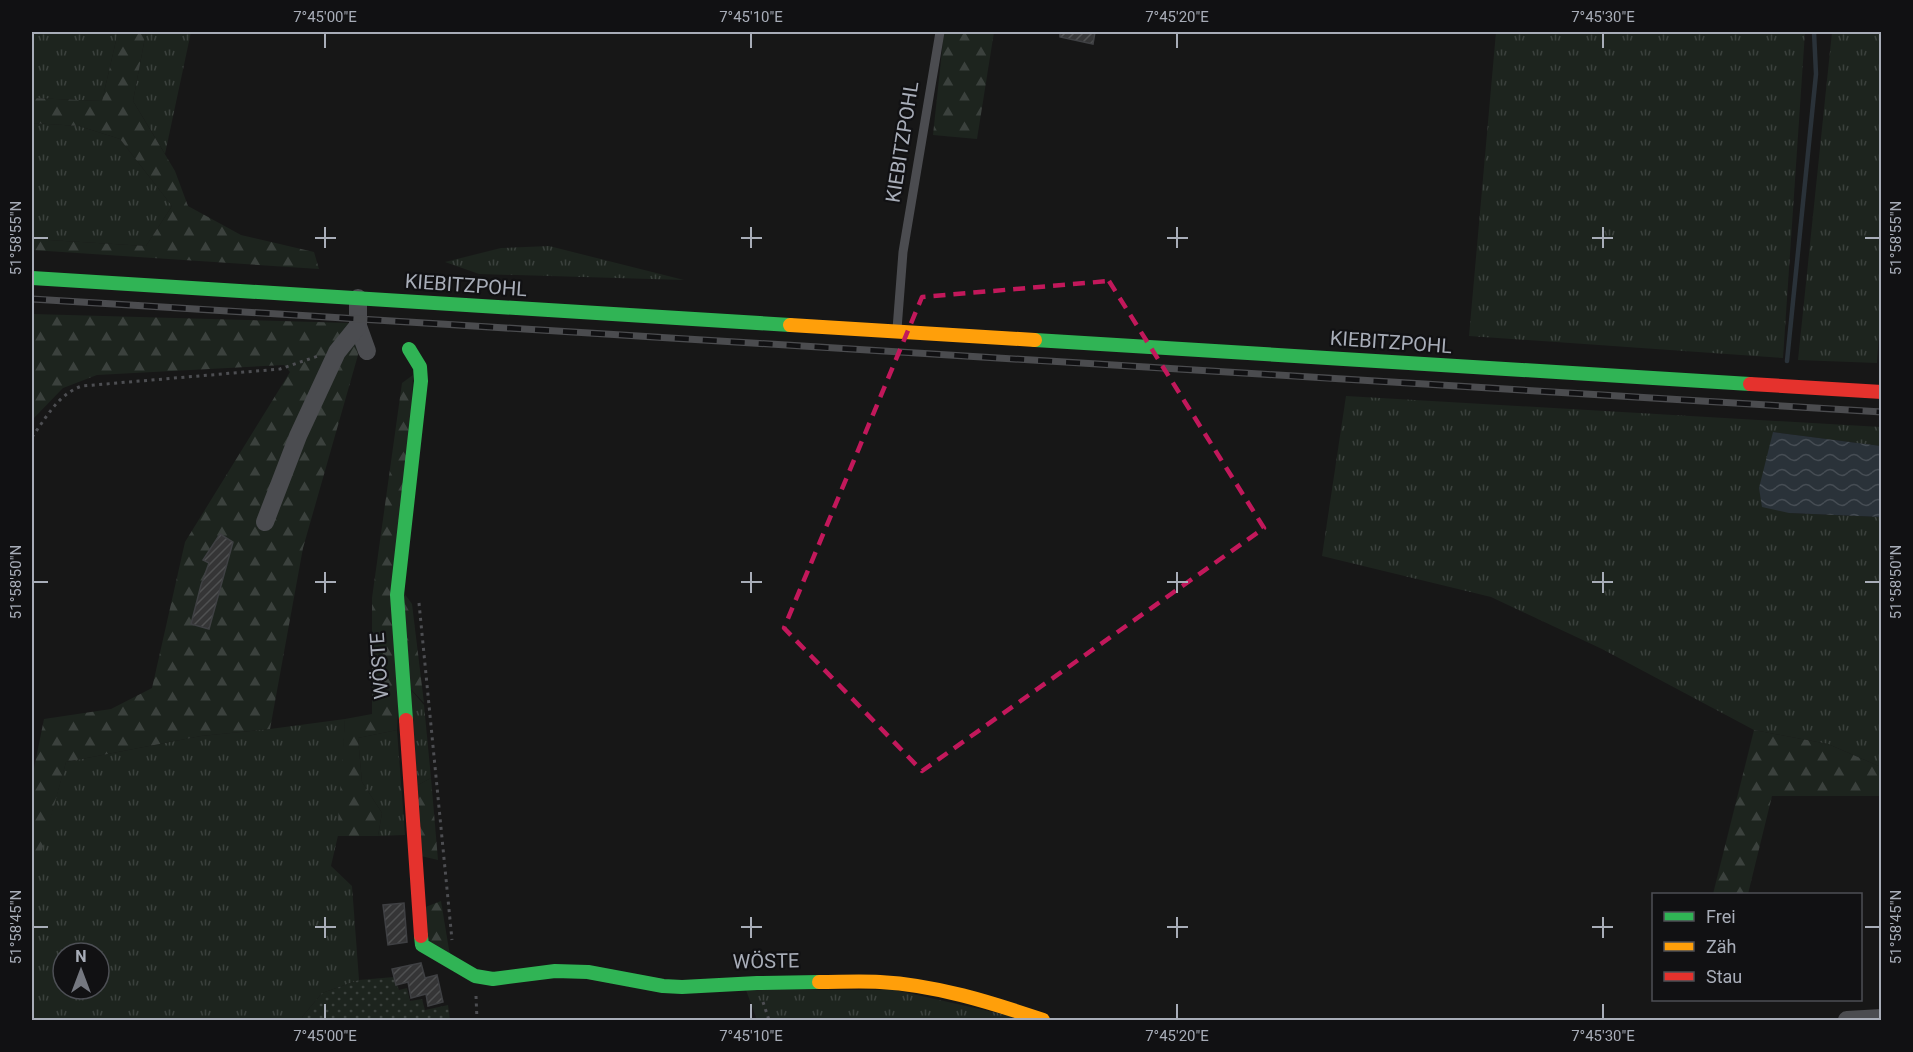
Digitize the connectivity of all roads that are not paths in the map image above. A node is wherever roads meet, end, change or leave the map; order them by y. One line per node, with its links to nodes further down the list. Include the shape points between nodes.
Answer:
1 (940, 32): 5 (lane, KIEBITZPOHL, via 903,252)
2 (32, 278): 3 (main road, KIEBITZPOHL)
3 (358, 295): 4 (street); 5 (main road, KIEBITZPOHL)
4 (358, 326): 7 (street); 9 (street, via 337,352 298,436)
5 (897, 331): 8 (main road, KIEBITZPOHL)
6 (409, 349): 11 (main road, WÖSTE, via 420,367 421,381 397,595 422,945 475,976 494,979 555,971 588,972 682,987 880,982 979,999)
7 (367, 351)
8 (1881, 392)
9 (265, 522)
10 (1881, 1018): 12 (street)
11 (1043, 1020)
12 (1847, 1020)

